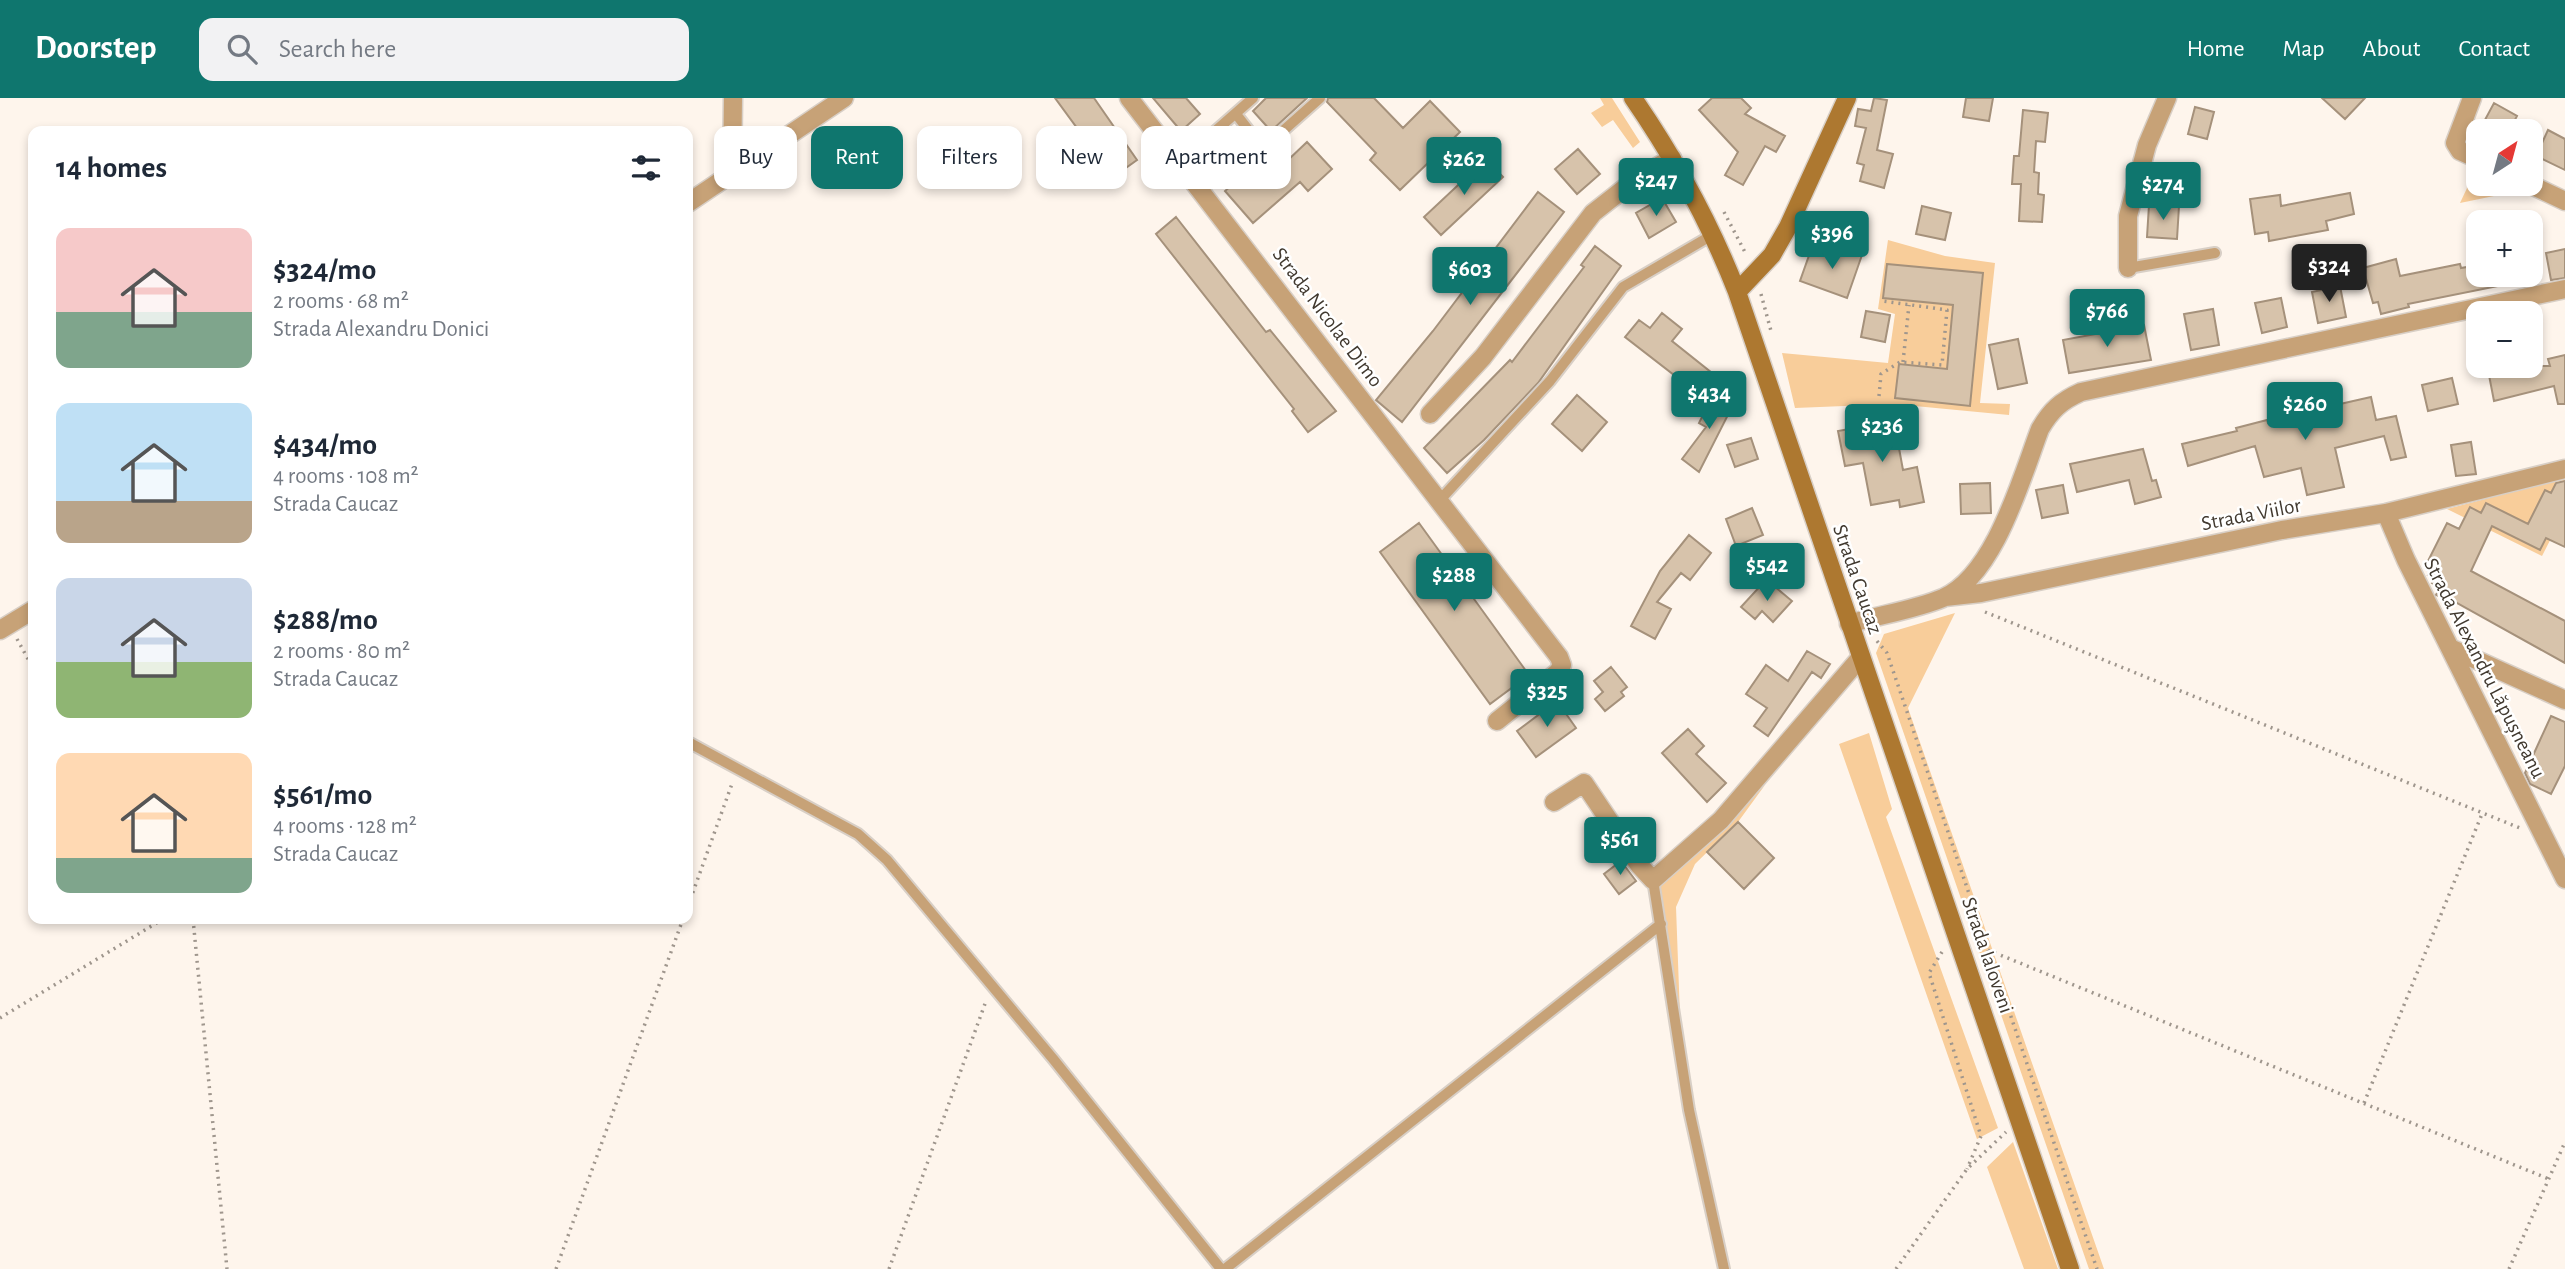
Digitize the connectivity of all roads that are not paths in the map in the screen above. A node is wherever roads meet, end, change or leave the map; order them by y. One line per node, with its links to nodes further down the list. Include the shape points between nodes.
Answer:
1 (733, 98): 11 (street)
2 (844, 98): 14 (street)
3 (1129, 98): 12 (street, Strada Nicolae Dimo)
4 (1253, 98): 10 (lane)
5 (1320, 98): 10 (lane, via 1267,145 1260,145)
6 (1633, 98): 16 (street)
7 (1847, 98): 26 (street, via 1788,227 1772,255)
8 (2167, 98): 24 (street, via 2147,145 2128,216)
9 (2472, 98): 15 (street, via 2455,143)
10 (1236, 114): 13 (lane)
11 (733, 126)
12 (1151, 126)
13 (1222, 126)
14 (797, 130)
15 (2466, 154)
16 (1672, 158): 22 (street); 27 (street, via 1593,213 1483,357)
17 (714, 186): 20 (street)
18 (1201, 189): 29 (street, Strada Nicolae Dimo)
19 (2543, 191): 21 (street)
20 (693, 200)
21 (2565, 201)
22 (1714, 234): 26 (street); 29 (lane, via 1623,287 1550,381)
23 (2215, 253): 24 (lane)
24 (2128, 268)
25 (2565, 289): 31 (street, via 2081,392 2062,401 2040,429 1996,541 1980,566)
26 (1737, 292): 33 (street, Strada Caucaz)
27 (1430, 414)
28 (2565, 469): 30 (street, Strada Viilor)
29 (1439, 500): 38 (street, via 1562,665)
30 (2386, 513): 31 (street, Strada Viilor); 35 (street, Strada Alexandru Lăpușneanu)
31 (1945, 597): 33 (street, Strada Viilor)
32 (28, 613): 34 (street)
33 (1855, 622): 36 (street, Strada Caucaz)
34 (4, 628)
35 (2449, 648): 37 (street); 41 (street, Strada Alexandru Lăpușneanu)
36 (1861, 657): 42 (street, Strada Caucaz, via 1721,820); 46 (street, Strada Ialoveni)
37 (2565, 701)
38 (1497, 721)
39 (693, 745): 44 (lane, via 858,834 887,860)
40 (1554, 802): 42 (street, via 1584,783)
41 (2565, 879)
42 (1653, 880): 43 (lane)
43 (1661, 925): 44 (lane); 45 (lane, via 1689,1110)
44 (1223, 1269)
45 (1724, 1269)
46 (2070, 1269)

